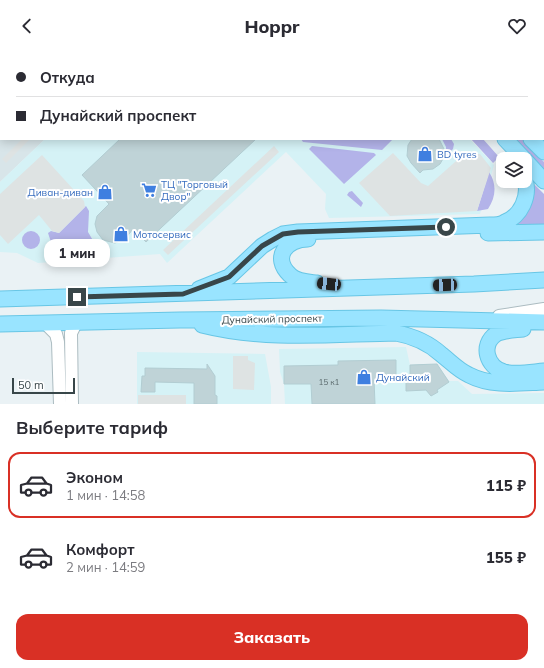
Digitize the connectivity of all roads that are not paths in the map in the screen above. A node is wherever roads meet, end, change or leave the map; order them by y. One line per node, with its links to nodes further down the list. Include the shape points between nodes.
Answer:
1 (506, 140): 3 (main road)
2 (533, 140): 4 (main road)
3 (517, 152)
4 (544, 152)
5 (532, 168): 6 (main road)
6 (544, 181)
7 (526, 188): 11 (main road, via 523,205 514,216 504,223 490,226 283,234 262,246 229,277)
8 (544, 232): 10 (main road, via 301,239 294,240 282,255 283,263 290,275 301,281)
9 (544, 280): 10 (main road)
10 (358, 288): 11 (main road)
11 (183, 294): 12 (main road)
12 (0, 299)
13 (544, 309): 15 (street)
14 (180, 320): 15 (main road, Дунайский проспект); 16 (main road, Дунайский проспект); 22 (main road, via 250,333 409,335 431,346 456,368 478,380 491,383)
15 (472, 320): 17 (main road, Дунайский проспект)
16 (81, 322): 18 (main road, Дунайский проспект); 24 (street, via 75,325 71,333)
17 (544, 322)
18 (45, 323): 19 (main road, Дунайский проспект); 23 (street, via 56,334 58,342)
19 (0, 324)
20 (544, 326): 21 (main road, via 500,332 490,340 487,351 492,365 506,372)
21 (544, 371)
22 (544, 382)
23 (60, 404)
24 (72, 404)

